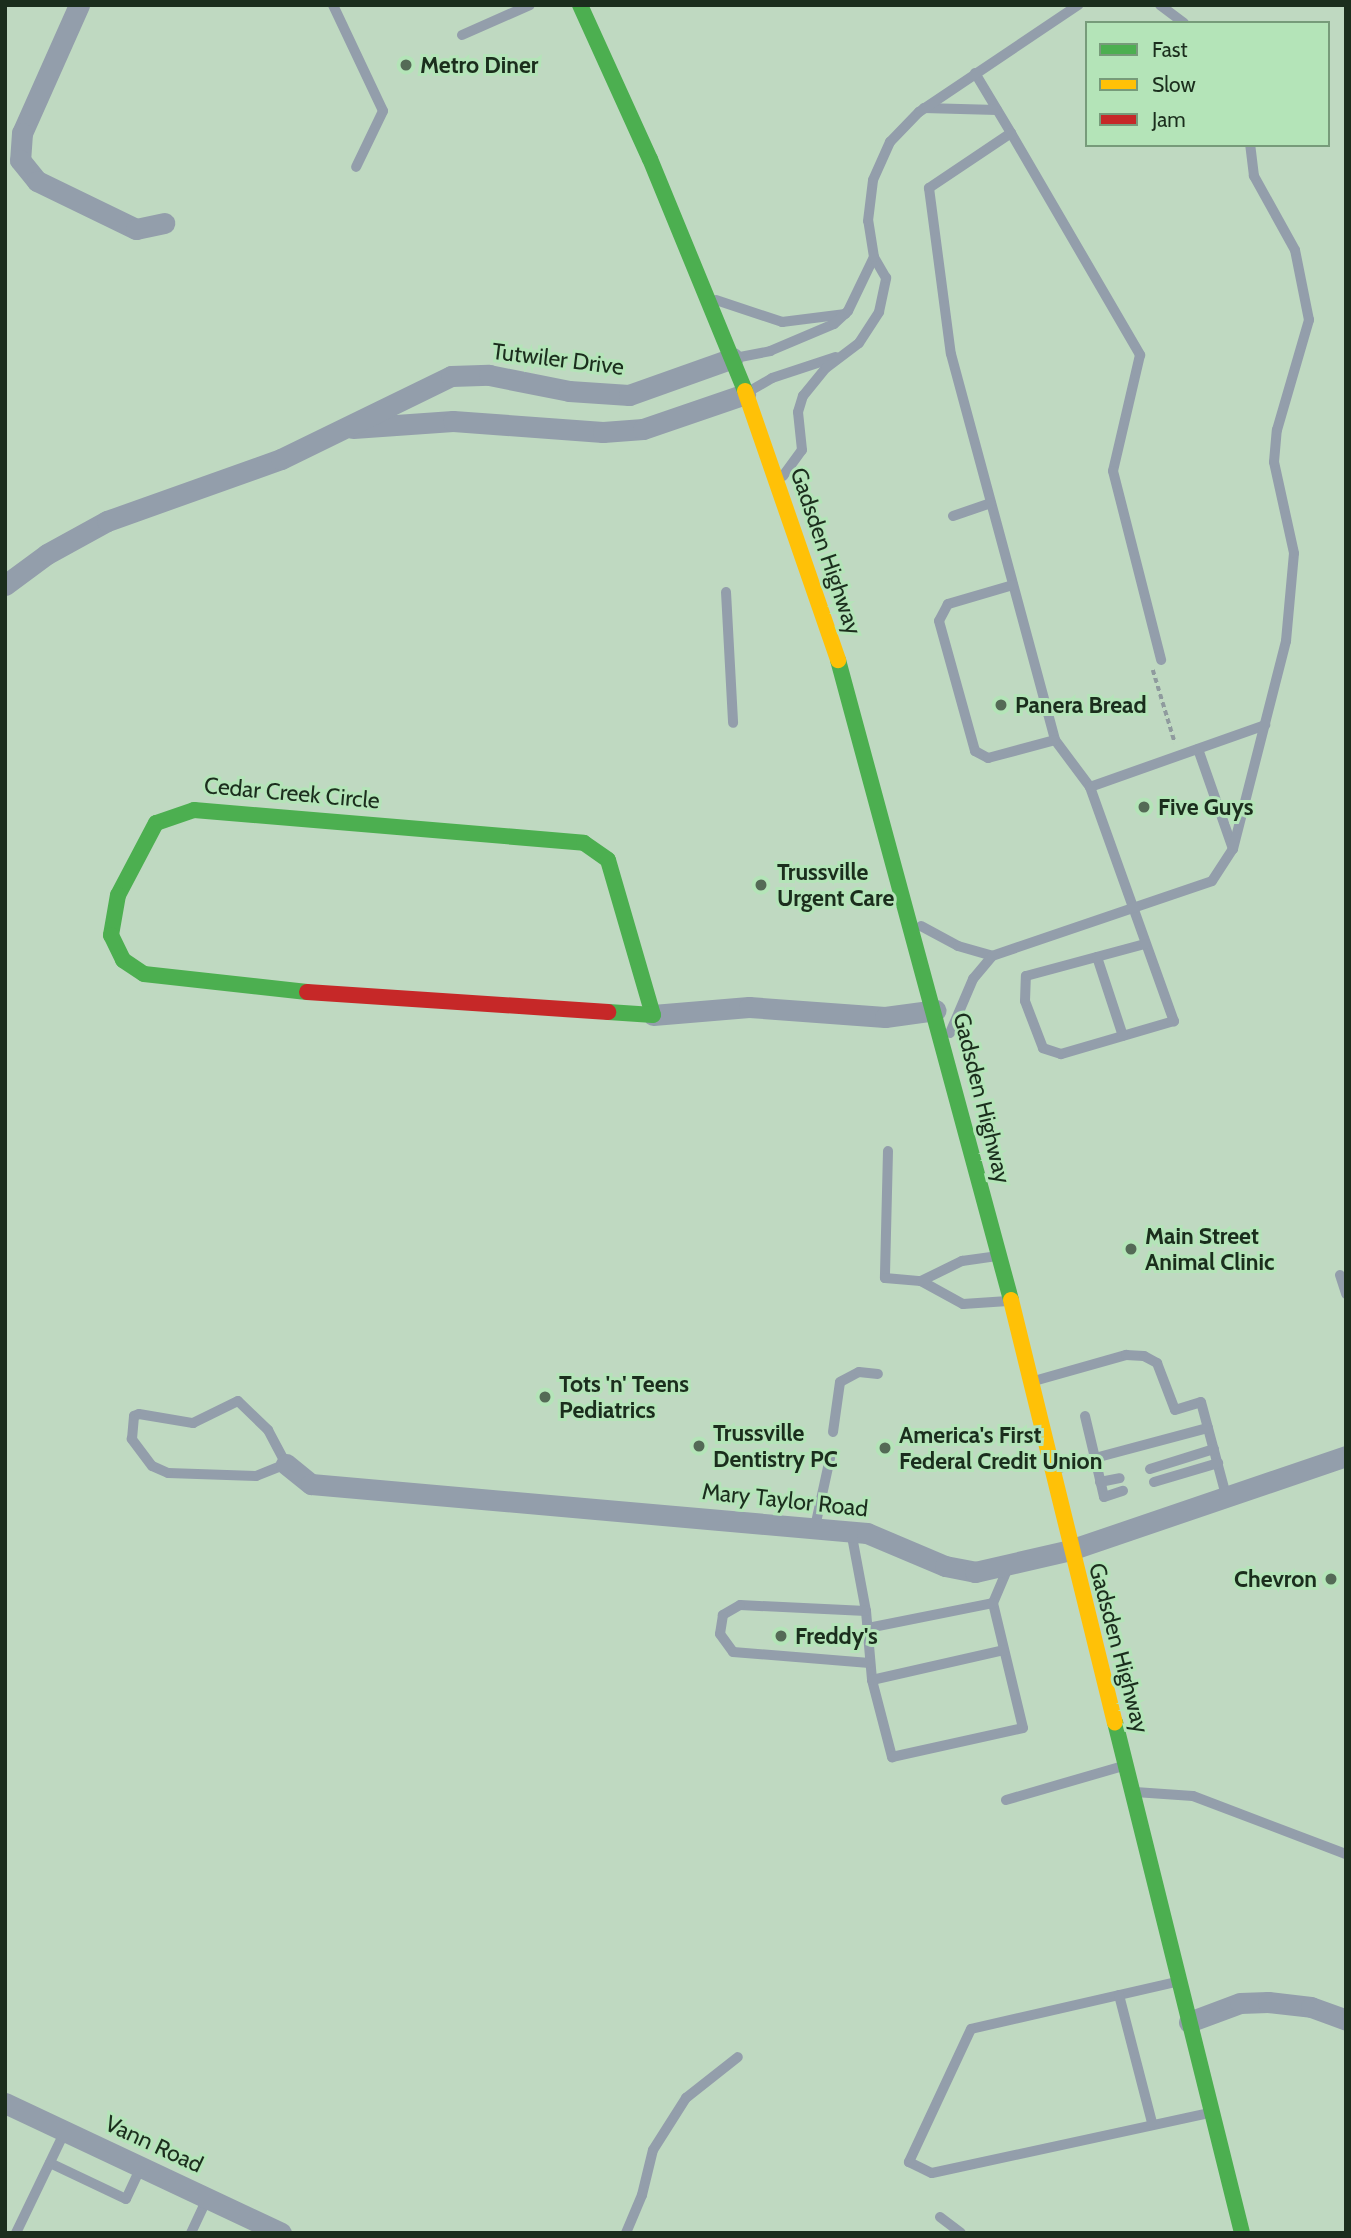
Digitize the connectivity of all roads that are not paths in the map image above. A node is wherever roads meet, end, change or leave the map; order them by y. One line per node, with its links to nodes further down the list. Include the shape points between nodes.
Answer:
1 (79, 5): 15 (street, via 22,133 20,160 37,181 135,229)
2 (333, 5): 14 (lane, via 383,111)
3 (530, 5): 8 (lane)
4 (580, 5): 17 (main road, Gadsden Highway)
5 (1078, 5): 9 (lane)
6 (1160, 5): 7 (lane)
7 (1181, 21)
8 (462, 35)
9 (975, 73): 10 (lane); 11 (lane)
10 (925, 108): 11 (lane); 16 (lane, via 890,142 873,180 868,221)
11 (997, 110): 12 (lane)
12 (1011, 133): 24 (lane, via 929,188 951,354); 29 (lane, via 1140,355 1113,471)
13 (1250, 147): 31 (lane, via 1254,176 1295,250 1309,320 1277,429 1274,462 1294,553 1286,641)
14 (356, 167)
15 (164, 223)
16 (874, 257): 18 (lane); 19 (lane, via 886,278 879,312 859,343)
17 (709, 298): 18 (lane, via 782,322); 20 (main road, Gadsden Highway)
18 (845, 314): 20 (lane, via 818,334)
19 (842, 356): 21 (lane, via 772,379); 23 (lane, via 803,396 798,412 802,450)
20 (733, 358): 21 (main road, Gadsden Highway); 22 (street, Tutwiler Drive, via 629,395 569,391 489,375 451,376)
21 (745, 394): 22 (street, Tutwiler Drive, via 643,429 603,432 453,421); 23 (main road, Gadsden Highway)
22 (340, 429): 26 (street, Tutwiler Drive, via 281,459 107,521 47,554)
23 (779, 482): 37 (main road, Gadsden Highway, via 854,708)
24 (991, 503): 25 (lane); 27 (lane)
25 (953, 516)
26 (5, 585)
27 (1013, 586): 32 (lane); 32 (lane, via 948,604 939,621 975,751 988,758)
28 (726, 592): 30 (lane, via 727,679)
29 (1156, 661)
30 (733, 723)
31 (1265, 725): 33 (lane); 35 (lane)
32 (1055, 740): 34 (lane)
33 (1198, 749): 34 (lane); 35 (lane)
34 (1090, 787): 36 (lane)
35 (1233, 849): 36 (lane, via 1212,881)
36 (1132, 907): 38 (lane); 39 (lane)
37 (912, 922): 39 (lane, via 957,946); 41 (main road, Gadsden Highway)
38 (1145, 944): 40 (lane); 43 (lane, via 1174,1021)
39 (992, 957): 44 (lane, via 973,979)
40 (1097, 957): 43 (lane); 43 (lane, via 1026,976 1025,1001 1043,1048 1062,1054)
41 (936, 1010): 42 (street, Cedar Creek Circle, via 885,1017 748,1007); 44 (main road, Gadsden Highway)
42 (653, 1015): 42 (main road, Cedar Creek Circle, via 322,994 144,974 123,960 111,935 118,895 156,823 194,810 584,843 608,860)
43 (1123, 1035)
44 (945, 1045): 46 (main road, Gadsden Highway)
45 (888, 1151): 48 (lane, via 885,1278)
46 (998, 1255): 48 (lane, via 962,1261); 50 (main road, Gadsden Highway)
47 (1340, 1275): 49 (lane)
48 (921, 1281): 50 (lane, via 963,1304)
49 (1346, 1294)
50 (1008, 1301): 52 (main road, Gadsden Highway)
51 (878, 1374): 55 (lane, via 859,1372 840,1382)
52 (1028, 1383): 54 (lane, via 1126,1355 1144,1356 1157,1363 1175,1410 1201,1402); 63 (main road, Gadsden Highway)
53 (1085, 1416): 59 (lane)
54 (1208, 1428): 56 (lane); 59 (lane)
55 (833, 1432)
56 (1214, 1450): 60 (lane); 62 (lane)
57 (1346, 1456): 68 (street, Mary Taylor Road)
58 (830, 1458): 69 (lane)
59 (1095, 1458): 63 (lane); 65 (lane)
60 (1218, 1463): 66 (lane); 68 (lane)
61 (286, 1464): 61 (lane, via 268,1430 238,1401 193,1423 134,1416 132,1439 141,1455 168,1473 256,1476); 69 (street, Mary Taylor Road, via 311,1484)
62 (1150, 1469)
63 (1050, 1470): 71 (main road, Gadsden Highway)
64 (1120, 1478): 65 (lane)
65 (1100, 1482): 67 (lane, via 1104,1497)
66 (1154, 1482)
67 (1124, 1491)
68 (1226, 1495): 71 (street, Mary Taylor Road)
69 (816, 1527): 70 (street, Mary Taylor Road)
70 (851, 1531): 72 (street, Mary Taylor Road, via 867,1532 945,1566 975,1572); 74 (lane)
71 (1070, 1550): 72 (street, Mary Taylor Road); 79 (main road, Gadsden Highway)
72 (1009, 1567): 73 (lane)
73 (993, 1603): 75 (lane); 76 (lane)
74 (866, 1611): 75 (lane); 77 (lane, via 740,1605 723,1615 720,1634 733,1652)
75 (868, 1628): 77 (lane)
76 (1004, 1650): 78 (lane); 78 (lane, via 1023,1728 892,1757)
77 (870, 1663): 78 (lane)
78 (872, 1680)
79 (1126, 1765): 80 (main road, Gadsden Highway); 81 (lane)
80 (1133, 1792): 82 (lane, via 1193,1796); 83 (main road, Gadsden Highway)
81 (1006, 1800)
82 (1346, 1854)
83 (1179, 1981): 84 (lane); 86 (main road, Gadsden Highway)
84 (1119, 1995): 90 (lane); 90 (lane, via 971,2029 909,2162 932,2173)
85 (1346, 2020): 86 (street, via 1311,2007 1268,2002 1240,2003)
86 (1189, 2022): 89 (main road, Gadsden Highway)
87 (738, 2057): 99 (lane, via 686,2098 653,2150 642,2195)
88 (5, 2104): 91 (street, Vann Road)
89 (1212, 2113): 90 (lane); 101 (main road, Gadsden Highway)
90 (1152, 2123)
91 (65, 2131): 92 (lane); 93 (street, Vann Road)
92 (50, 2163): 93 (lane, via 126,2199); 97 (lane)
93 (141, 2167): 94 (street, Vann Road)
94 (207, 2198): 96 (street, Vann Road); 98 (lane)
95 (940, 2217): 100 (lane)
96 (272, 2231)
97 (16, 2233)
98 (191, 2233)
99 (625, 2233)
100 (961, 2233)
101 (1242, 2233)

